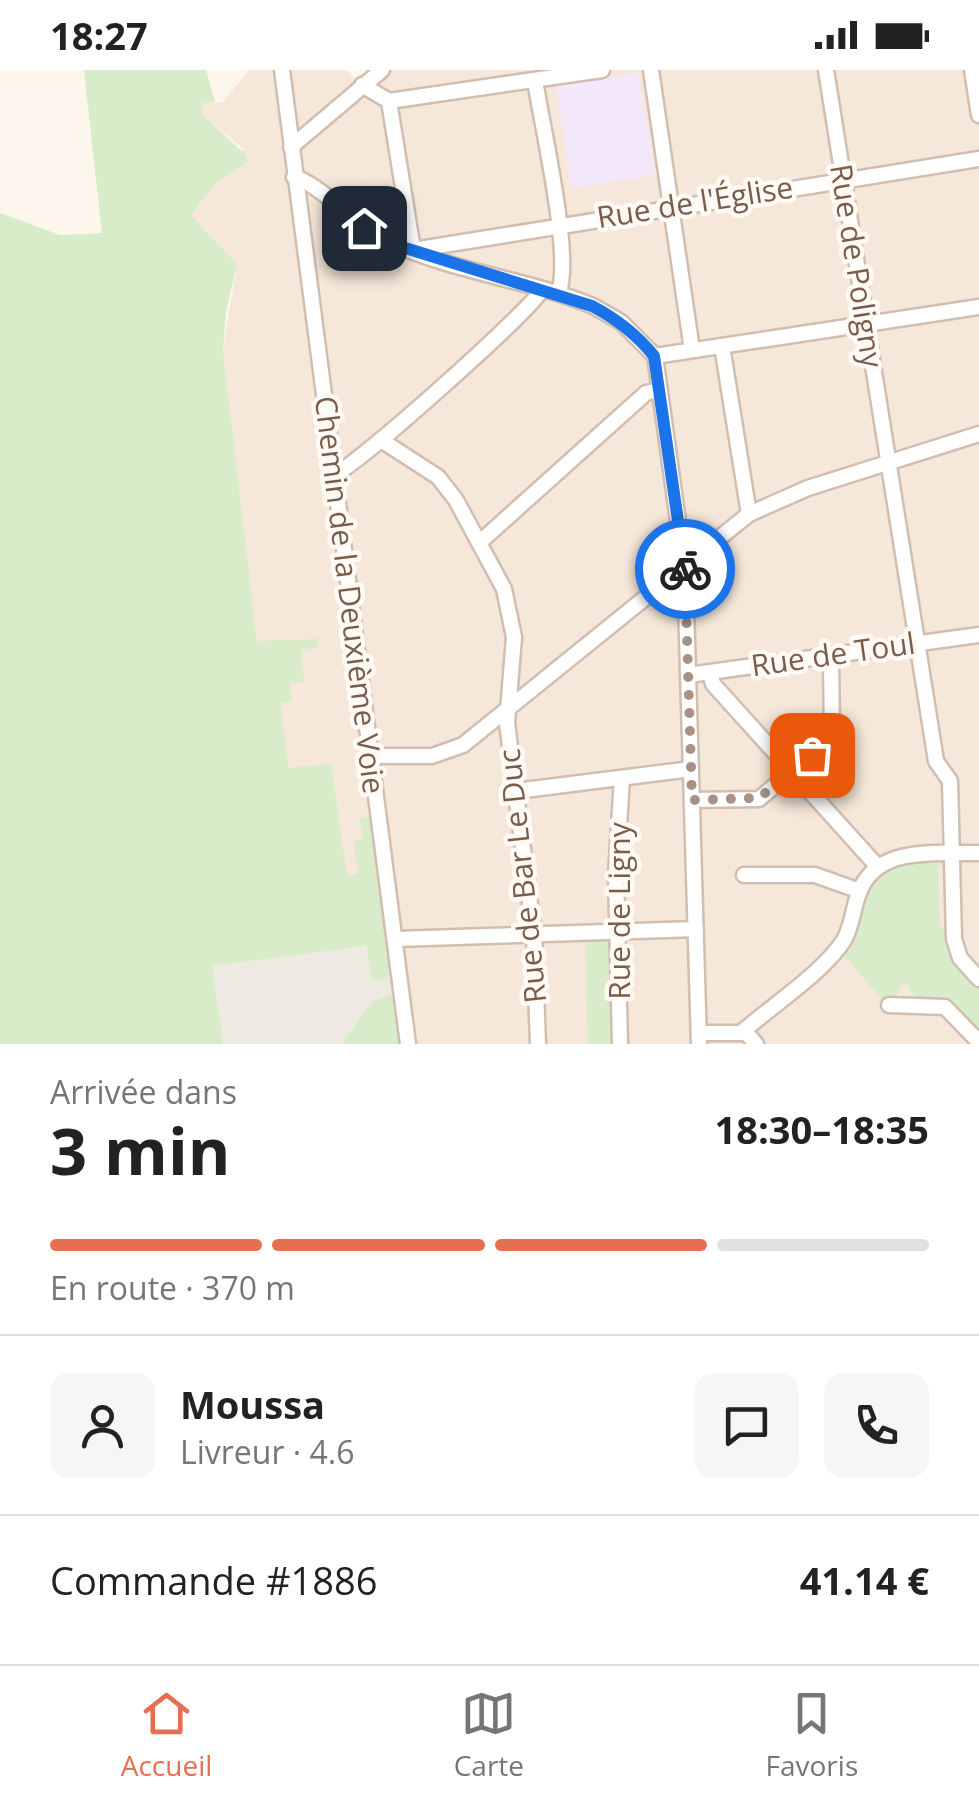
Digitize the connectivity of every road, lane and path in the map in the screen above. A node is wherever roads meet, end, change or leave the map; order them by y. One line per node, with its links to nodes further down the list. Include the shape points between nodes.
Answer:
1 (282, 70): 11 (street, Chemin de la Deuxième Voie)
2 (382, 70): 8 (street)
3 (602, 70): 7 (street)
4 (651, 70): 15 (street)
5 (826, 70): 14 (street, Rue de Poligny)
6 (972, 70): 10 (street)
7 (534, 80): 9 (street); 16 (street)
8 (362, 85): 9 (street); 11 (street)
9 (390, 102): 17 (street)
10 (979, 114)
11 (291, 147): 13 (street, Chemin de la Deuxième Voie)
12 (979, 160): 14 (street, Rue de l'Église)
13 (294, 177): 17 (street, via 364,228); 29 (street, Chemin de la Deuxième Voie)
14 (844, 180): 15 (street, Rue de l'Église); 21 (street, Rue de Poligny)
15 (670, 207): 16 (street, Rue de l'Église); 23 (street)
16 (557, 224): 17 (street, Rue de l'Église); 19 (street)
17 (413, 250): 18 (street)
18 (542, 290): 19 (street); 27 (street)
19 (559, 292): 24 (street, via 621,322)
20 (979, 307): 21 (street)
21 (866, 324): 22 (street); 28 (street, Rue de Poligny)
22 (722, 346): 23 (street); 30 (street)
23 (692, 350): 24 (street)
24 (654, 356): 25 (street)
25 (658, 390): 31 (street, via 646,393); 32 (street)
26 (979, 434): 28 (street)
27 (381, 440): 29 (street); 31 (street, Rue de Bar Le Duc, via 438,477)
28 (886, 463): 30 (street); 34 (street, Rue de Poligny)
29 (333, 476): 39 (street, Chemin de la Deuxième Voie)
30 (749, 514): 32 (street)
31 (480, 542): 38 (street, Rue de Bar Le Duc, via 510,616)
32 (684, 565): 37 (street); 38 (street)
33 (979, 635): 34 (street, Rue de Toul)
34 (916, 644): 35 (street, Rue de Toul); 46 (street, Rue de Poligny, via 936,761 950,781)
35 (831, 656): 36 (street, Rue de Toul); 41 (street, via 832,738)
36 (710, 672): 37 (street, Rue de Toul); 41 (street, via 713,684)
37 (688, 675): 40 (street)
38 (508, 708): 39 (street, via 454,750); 43 (street, Rue de Bar Le Duc)
39 (370, 756): 53 (street, Chemin de la Deuxième Voie)
40 (690, 769): 42 (street); 44 (street)
41 (793, 772): 44 (street, via 759,798); 47 (street)
42 (622, 778): 43 (street); 51 (street, Rue de Ligny)
43 (516, 791): 52 (street, Rue de Bar Le Duc)
44 (692, 800): 50 (street)
45 (979, 853): 46 (street)
46 (952, 854): 47 (street, via 900,856); 54 (street, Rue de Poligny, via 955,948)
47 (878, 867): 49 (street)
48 (744, 875): 49 (street, via 815,875)
49 (860, 890): 56 (street, via 843,941)
50 (696, 928): 51 (street); 57 (street)
51 (616, 932): 52 (street); 61 (street, Rue de Ligny)
52 (534, 935): 53 (street); 60 (street, Rue de Bar Le Duc)
53 (396, 939): 59 (street, Chemin de la Deuxième Voie)
54 (979, 979)
55 (890, 1004): 58 (street, via 946,1006)
56 (744, 1030): 57 (street); 62 (street)
57 (699, 1038)
58 (979, 1042)
59 (408, 1044)
60 (538, 1044)
61 (620, 1044)
62 (756, 1044)

